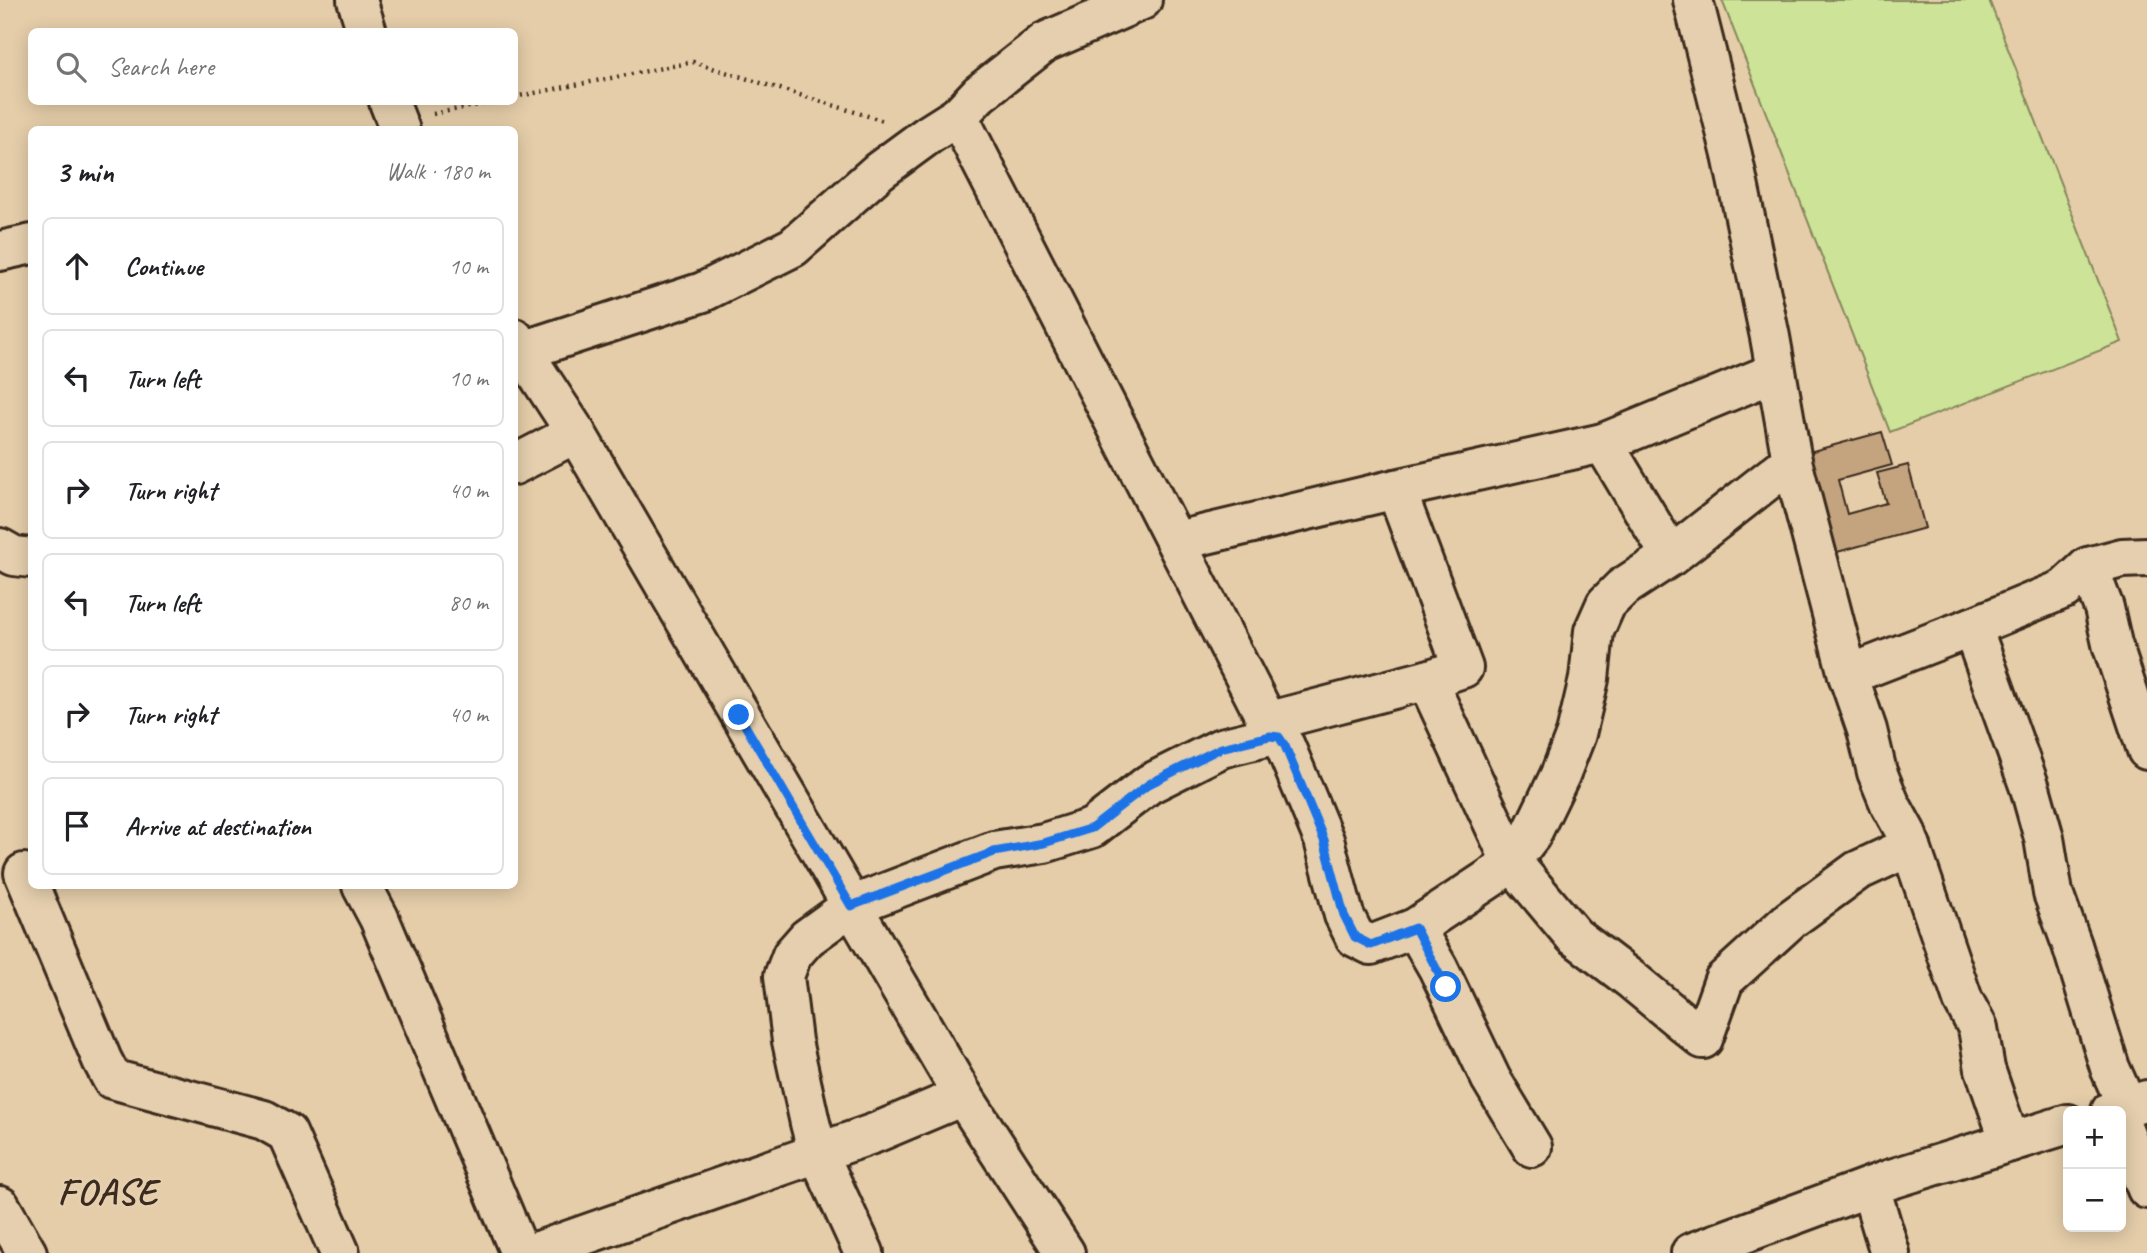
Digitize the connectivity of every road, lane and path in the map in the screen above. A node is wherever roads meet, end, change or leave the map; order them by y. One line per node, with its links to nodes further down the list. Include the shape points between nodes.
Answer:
1 (357, 0): 4 (street)
2 (1142, 0): 8 (street, via 1045,42)
3 (1693, 0): 12 (street, via 1732,155)
4 (366, 28)
5 (518, 96): 8 (path, via 693,62)
6 (474, 105): 7 (path)
7 (395, 117)
8 (943, 126): 11 (street, via 879,171 793,247 703,292); 18 (street)
9 (28, 245): 10 (street)
10 (0, 251)
11 (518, 344): 13 (street)
12 (1776, 372): 14 (street); 15 (street)
13 (576, 433): 16 (street); 35 (street)
14 (1604, 443): 17 (street); 20 (street)
15 (1792, 461): 20 (street); 25 (street)
16 (518, 463)
17 (1396, 489): 18 (street); 26 (street, via 1463,668)
18 (1177, 541): 27 (street)
19 (0, 548): 22 (street)
20 (1671, 556): 30 (street, via 1606,604 1594,631 1576,733 1531,835)
21 (2147, 557): 23 (street)
22 (28, 558)
23 (2088, 566): 24 (street, via 2064,589); 28 (street)
24 (1972, 627): 25 (street); 38 (street, via 2030,788 2053,893)
25 (1849, 675): 29 (street, via 1877,772)
26 (1427, 680): 27 (street); 30 (street)
27 (1271, 729): 35 (street, via 1149,784 1092,828 994,852); 36 (street, via 1285,746 1324,840 1344,915 1355,937 1371,945)
28 (2147, 750)
29 (1911, 846): 30 (street, via 1857,871 1790,920 1724,980 1703,1039 1574,936); 41 (street, via 1937,931 1978,1027 1984,1069)
30 (1511, 861): 36 (street)
31 (24, 873): 32 (street)
32 (28, 883)
33 (31, 889): 48 (street, via 112,1079 264,1120 287,1133)
34 (363, 889): 49 (street)
35 (851, 906): 37 (street); 43 (street, via 807,938 792,955 784,976 792,1041)
36 (1415, 928): 42 (street, via 1491,1079)
37 (963, 1097): 43 (street); 52 (street)
38 (2121, 1106)
39 (2126, 1121): 45 (street)
40 (2063, 1126): 41 (street)
41 (2010, 1142): 44 (street)
42 (1532, 1147)
43 (818, 1153): 50 (street); 51 (street)
44 (1870, 1187): 53 (street); 54 (street)
45 (2147, 1189)
46 (0, 1206): 47 (street)
47 (27, 1253)
48 (340, 1253)
49 (520, 1253)
50 (533, 1253)
51 (864, 1253)
52 (1065, 1253)
53 (1691, 1253)
54 (1891, 1253)

